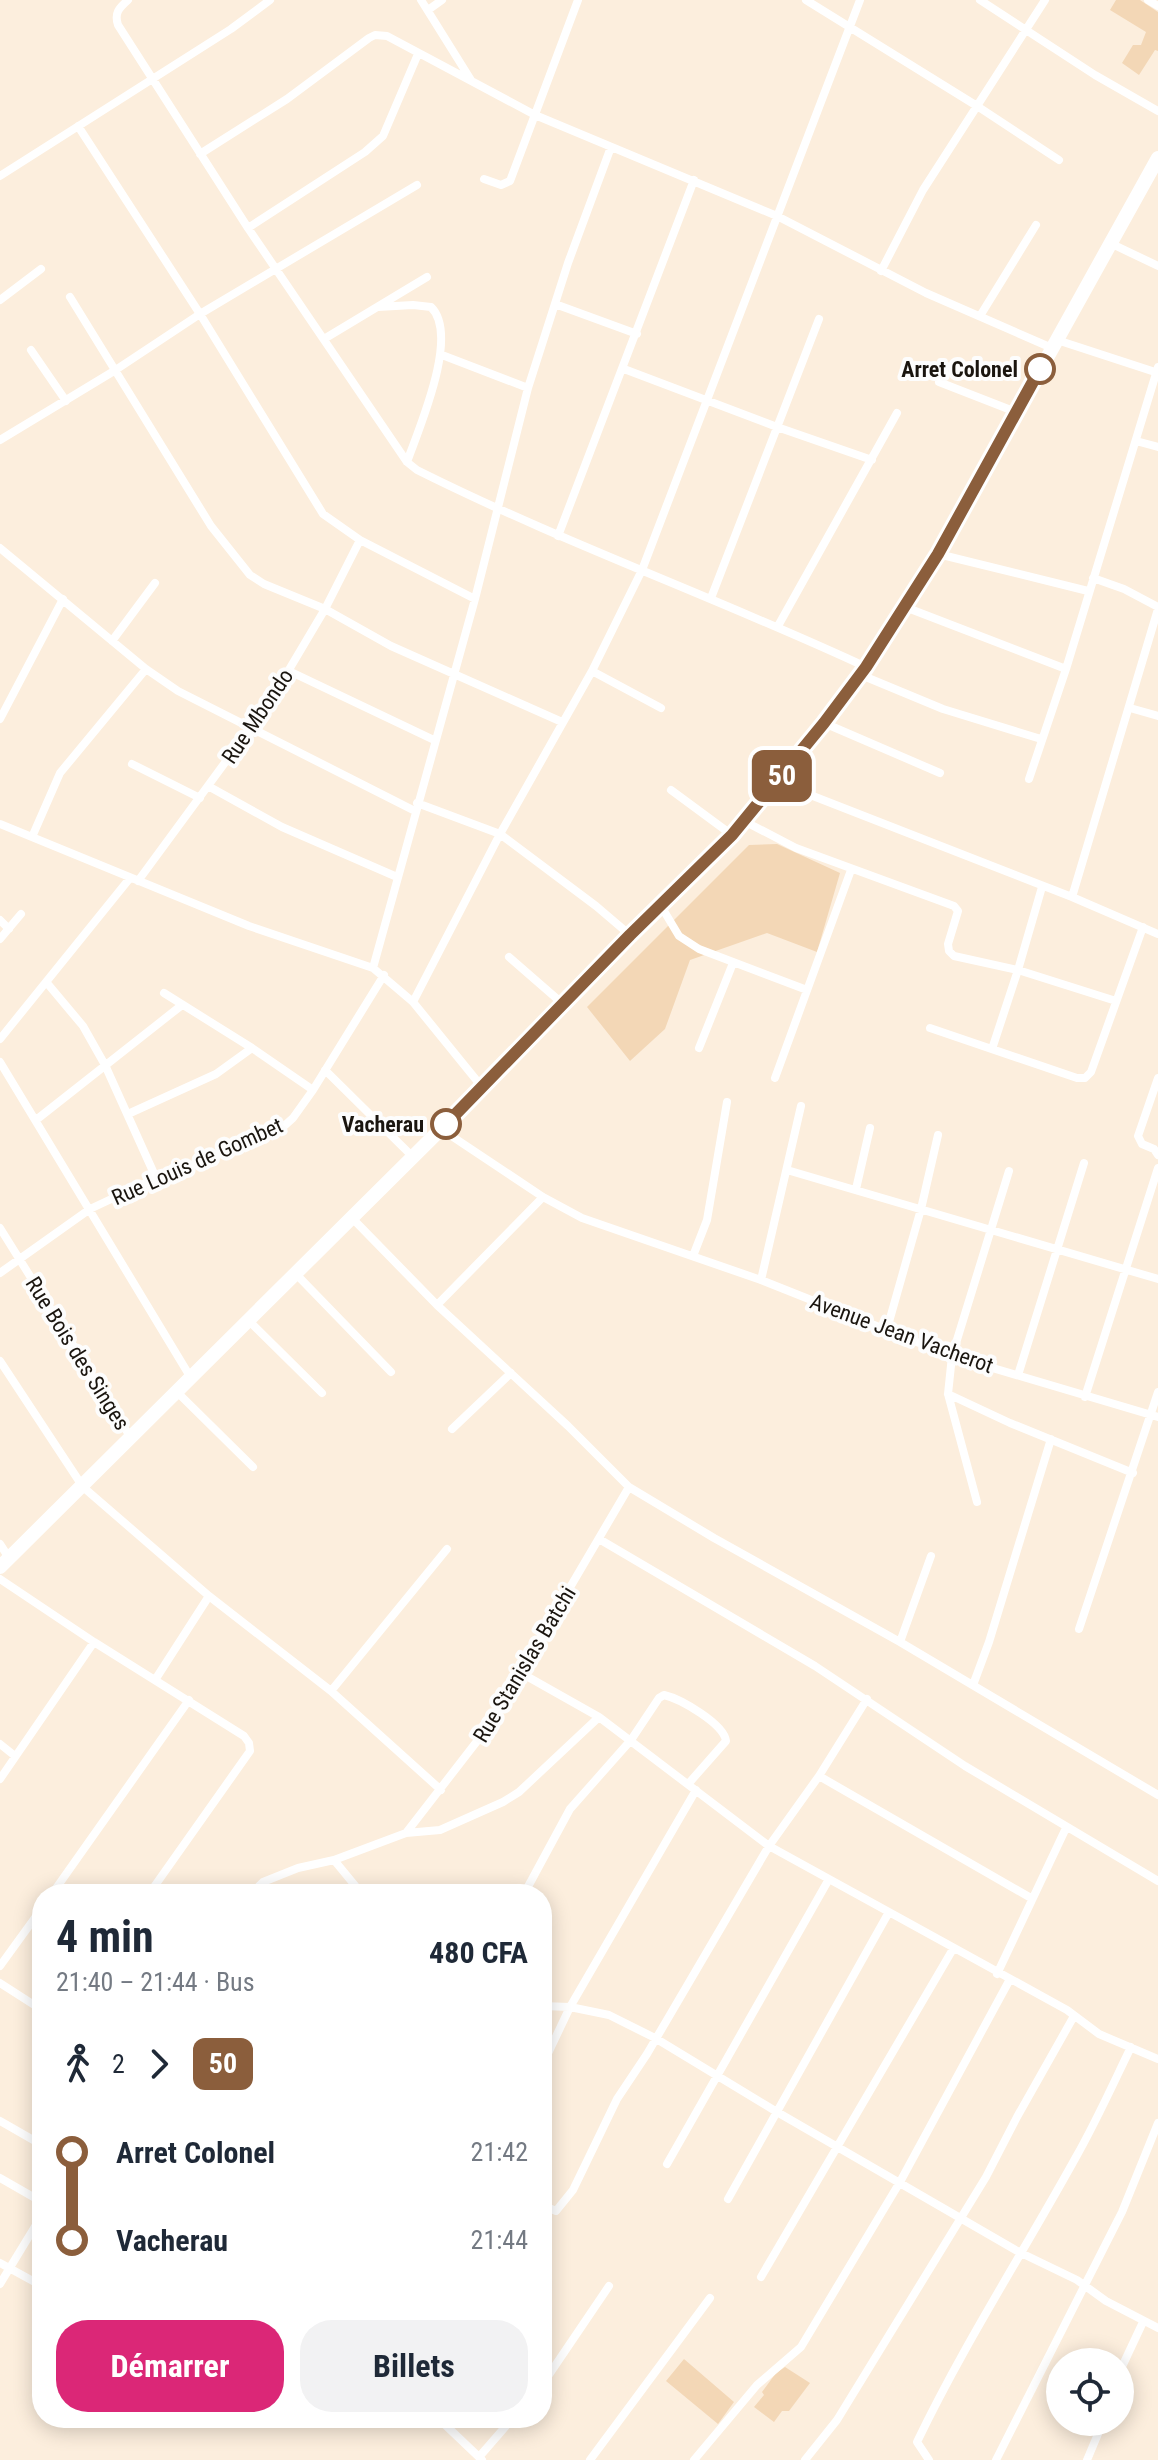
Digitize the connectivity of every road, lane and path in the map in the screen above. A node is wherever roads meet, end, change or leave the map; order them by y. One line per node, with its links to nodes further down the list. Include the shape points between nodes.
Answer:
1 (128, 0): 16 (street, via 115,17)
2 (270, 0): 16 (street)
3 (421, 0): 12 (street)
4 (442, 0): 12 (street)
5 (578, 0): 20 (street)
6 (806, 0): 13 (street)
7 (860, 0): 13 (street)
8 (980, 0): 14 (street)
9 (1045, 0): 14 (street)
10 (1148, 0): 11 (street)
11 (1158, 6)
12 (428, 10): 17 (street)
13 (850, 29): 18 (street); 30 (street)
14 (1027, 31): 18 (street); 19 (street)
15 (418, 54): 17 (street); 23 (street, via 375,35); 32 (street, via 383,136)
16 (152, 79): 21 (street); 23 (street)
17 (471, 80): 20 (street)
18 (977, 106): 25 (street); 37 (street, via 923,190)
19 (1158, 111)
20 (535, 115): 22 (street); 27 (street, via 510,181 501,185)
21 (78, 126): 26 (street); 43 (street)
22 (611, 147): 28 (street); 41 (street)
23 (200, 154): 32 (street)
24 (1158, 158): 33 (highway)
25 (1059, 160)
26 (0, 176)
27 (484, 179)
28 (694, 180): 30 (street); 46 (street)
29 (417, 185): 35 (street)
30 (777, 216): 37 (street); 57 (street)
31 (1036, 225): 44 (street)
32 (248, 228): 35 (street)
33 (1110, 243): 34 (street); 48 (highway)
34 (1158, 266)
35 (275, 268): 43 (street); 47 (street)
36 (41, 269): 40 (street)
37 (881, 271): 44 (street)
38 (427, 277): 42 (street)
39 (70, 297): 52 (street)
40 (0, 300)
41 (555, 304): 46 (street); 55 (street)
42 (378, 307): 47 (street); 50 (street, via 431,307 441,322)
43 (200, 314): 52 (street); 68 (street, via 323,514)
44 (980, 316): 48 (street)
45 (819, 319): 60 (street)
46 (637, 334): 51 (street)
47 (324, 339): 65 (street)
48 (1054, 344): 53 (street); 58 (highway)
49 (31, 350): 56 (street)
50 (442, 355): 55 (street); 65 (street)
51 (624, 369): 57 (street); 67 (street)
52 (114, 371): 56 (street); 80 (street, via 211,526 250,575)
53 (1157, 371): 62 (street)
54 (939, 382): 58 (street)
55 (528, 388): 66 (street)
56 (66, 401): 61 (street)
57 (709, 401): 60 (street); 71 (street)
58 (1016, 412): 70 (highway)
59 (897, 413): 64 (street)
60 (777, 427): 64 (street); 75 (street)
61 (0, 440)
62 (1136, 441): 63 (street); 72 (street)
63 (1158, 447)
64 (872, 460): 81 (street)
65 (407, 462): 66 (street)
66 (497, 510): 67 (street); 77 (street)
67 (558, 536): 71 (street)
68 (360, 540): 77 (street); 80 (street, Rue Mbondo)
69 (0, 548): 76 (street)
70 (938, 554): 74 (street); 78 (highway)
71 (642, 570): 75 (street); 86 (street)
72 (1093, 578): 74 (street); 79 (street)
73 (155, 583): 82 (street)
74 (1088, 591): 84 (street)
75 (711, 598): 81 (street)
76 (63, 599): 82 (street); 92 (street)
77 (475, 599): 88 (street)
78 (905, 607): 84 (street); 87 (highway)
79 (1158, 608): 90 (street)
80 (325, 609): 85 (street, Rue Mbondo); 88 (street)
81 (778, 626): 87 (street)
82 (112, 641): 83 (street)
83 (146, 669): 95 (street); 110 (street, via 60,773)
84 (1066, 669): 96 (street)
85 (289, 671): 95 (street, Rue Mbondo); 97 (street)
86 (592, 671): 89 (street); 93 (street)
87 (863, 671): 94 (highway); 96 (street, via 943,709)
88 (454, 673): 93 (street); 97 (street)
89 (661, 708)
90 (1130, 708): 91 (street); 115 (street)
91 (1158, 716)
92 (0, 719)
93 (562, 722): 108 (street)
94 (824, 723): 99 (street); 101 (highway)
95 (250, 730): 102 (street, Rue Mbondo); 105 (street)
96 (1041, 739): 100 (street)
97 (434, 740): 105 (street)
98 (132, 764): 104 (street)
99 (940, 773)
100 (1029, 779)
101 (777, 782): 106 (highway); 114 (street)
102 (208, 786): 104 (street, Rue Mbondo); 112 (street, via 282,827)
103 (671, 790): 109 (street)
104 (200, 798): 113 (street, Rue Mbondo)
105 (416, 807): 108 (street); 112 (street)
106 (744, 820): 109 (highway); 111 (street)
107 (0, 824): 110 (street)
108 (500, 834): 122 (street); 133 (street)
109 (732, 835): 116 (highway)
110 (32, 837): 113 (street)
111 (851, 870): 127 (street, via 954,906 958,911 949,951); 130 (street)
112 (397, 877): 126 (street)
113 (134, 880): 126 (street); 129 (street, Rue Mbondo)
114 (1042, 887): 115 (street); 127 (street)
115 (1072, 897): 119 (street)
116 (661, 906): 122 (highway); 125 (street, via 679,936)
117 (21, 914): 120 (street)
118 (0, 920): 120 (street)
119 (1143, 927): 121 (street); 132 (street)
120 (9, 929): 123 (street)
121 (1158, 934)
122 (630, 935): 134 (highway)
123 (0, 939)
124 (509, 957): 134 (street)
125 (733, 963): 130 (street); 139 (street)
126 (373, 968): 128 (street)
127 (1018, 970): 132 (street); 140 (street)
128 (384, 975): 133 (street); 143 (street, Rue Louis de Gombet)
129 (47, 983): 137 (street, Rue Mbondo); 142 (street, via 83,1026)
130 (807, 990): 144 (street)
131 (164, 993): 135 (street)
132 (1116, 1001): 140 (street, via 1085,1078)
133 (413, 1002): 146 (street)
134 (563, 1004): 146 (highway)
135 (182, 1005): 138 (street); 142 (street)
136 (930, 1028): 140 (street)
137 (0, 1039)
138 (252, 1048): 147 (street); 150 (street, via 216,1074)
139 (699, 1048)
140 (992, 1049)
141 (0, 1062): 151 (street)
142 (105, 1065): 150 (street); 151 (street)
143 (325, 1070): 147 (street, Rue Louis de Gombet); 156 (street)
144 (775, 1078)
145 (1158, 1078): 155 (street, via 1138,1136)
146 (482, 1087): 153 (highway)
147 (313, 1090): 161 (street, Rue Louis de Gombet, via 293,1118 272,1133)
148 (727, 1102): 170 (street, via 707,1220)
149 (801, 1106): 159 (street)
150 (128, 1114): 161 (street)
151 (36, 1120): 164 (street)
152 (870, 1128): 162 (street)
153 (441, 1129): 156 (highway); 163 (street)
154 (938, 1135): 165 (street)
155 (1158, 1155)
156 (413, 1157): 166 (highway)
157 (1084, 1163): 169 (street)
158 (1158, 1168): 172 (street)
159 (787, 1170): 162 (street); 176 (street)
160 (1009, 1171): 168 (street)
161 (156, 1178): 164 (street, Rue Louis de Gombet)
162 (856, 1189): 165 (street)
163 (543, 1197): 170 (street, Avenue Jean Vacherot, via 590,1222); 177 (street)
164 (90, 1209): 171 (street, Rue Louis de Gombet); 185 (street)
165 (921, 1209): 168 (street); 179 (street)
166 (352, 1218): 174 (highway); 177 (street)
167 (0, 1228): 171 (street, Rue Bois des Singes)
168 (992, 1232): 169 (street); 180 (street)
169 (1058, 1250): 172 (street); 184 (street)
170 (693, 1256): 176 (street, Avenue Jean Vacherot)
171 (19, 1259): 173 (street, Rue Louis de Gombet); 193 (street, Rue Bois des Singes)
172 (1126, 1269): 175 (street); 190 (street)
173 (0, 1273)
174 (295, 1273): 178 (highway); 182 (street)
175 (1158, 1279)
176 (761, 1280): 179 (street, Avenue Jean Vacherot)
177 (437, 1305): 183 (street)
178 (248, 1320): 185 (highway); 188 (street)
179 (887, 1329): 180 (street, Avenue Jean Vacherot)
180 (952, 1356): 184 (street, Avenue Jean Vacherot); 189 (street)
181 (0, 1361): 197 (street)
182 (391, 1372)
183 (511, 1373): 192 (street); 198 (street)
184 (1018, 1375): 190 (street, Avenue Jean Vacherot)
185 (191, 1378): 186 (highway)
186 (177, 1392): 193 (highway); 195 (street)
187 (1158, 1392): 191 (street)
188 (322, 1393)
189 (948, 1394): 194 (street); 199 (street)
190 (1085, 1397): 191 (street, Avenue Jean Vacherot)
191 (1155, 1416): 196 (street)
192 (452, 1429)
193 (131, 1438): 197 (highway)
194 (1051, 1439): 196 (street); 212 (street)
195 (253, 1467)
196 (1133, 1473): 207 (street)
197 (83, 1487): 204 (highway); 206 (street)
198 (629, 1487): 200 (street, Rue Stanislas Batchi); 209 (street)
199 (977, 1502)
200 (599, 1539): 210 (street, Rue Stanislas Batchi); 214 (street)
201 (0, 1544): 204 (street)
202 (447, 1549): 213 (street)
203 (931, 1556): 209 (street)
204 (5, 1563)
205 (0, 1579): 208 (street)
206 (209, 1596): 211 (street); 213 (street)
207 (1079, 1629)
208 (94, 1642): 211 (street); 219 (street)
209 (900, 1642): 212 (street)
210 (521, 1673): 216 (street); 223 (street, Rue Stanislas Batchi)
211 (155, 1680): 215 (street)
212 (973, 1685): 225 (street)
213 (331, 1691): 223 (street)
214 (867, 1699): 220 (street); 226 (street)
215 (189, 1700): 232 (street); 233 (street, via 244,1736 250,1751)
216 (599, 1717): 217 (street); 227 (street, via 510,1798 440,1830)
217 (631, 1740): 222 (street); 222 (street, via 664,1695 697,1711 722,1730 726,1741); 236 (street, via 570,1809)
218 (0, 1744): 219 (street)
219 (15, 1756): 221 (street)
220 (819, 1776): 228 (street); 237 (street)
221 (0, 1779)
222 (689, 1783): 224 (street)
223 (441, 1790): 227 (street, Rue Stanislas Batchi)
224 (696, 1790): 228 (street); 247 (street)
225 (1158, 1795)
226 (1066, 1828): 231 (street); 237 (street)
227 (406, 1833): 229 (street)
228 (769, 1846): 230 (street); 249 (street)
229 (334, 1860): 234 (street); 235 (street)
230 (829, 1879): 238 (street); 253 (street)
231 (1158, 1881)
232 (59, 1884)
233 (156, 1884)
234 (261, 1884)
235 (354, 1884)
236 (529, 1884)
237 (1031, 1898): 242 (street)
238 (889, 1912): 240 (street); 254 (street)
239 (32, 1922): 241 (street)
240 (953, 1949): 242 (street); 258 (street)
241 (0, 1966)
242 (997, 1974): 243 (street)
243 (1009, 1981): 248 (street); 261 (street)
244 (0, 1983): 245 (street)
245 (32, 2004)
246 (552, 2006): 247 (street)
247 (570, 2007): 249 (street, via 609,2015); 250 (street)
248 (1074, 2016): 251 (street); 265 (street)
249 (655, 2038): 253 (street); 264 (street, via 617,2099 573,2190 558,2210)
250 (552, 2045)
251 (1131, 2047): 252 (street); 267 (street, via 1078,2154)
252 (1158, 2059)
253 (716, 2076): 254 (street); 259 (street)
254 (777, 2112): 258 (street); 263 (street)
255 (0, 2121): 257 (street)
256 (1158, 2123): 273 (street, via 1128,2199)
257 (32, 2139)
258 (836, 2146): 261 (street); 270 (street)
259 (667, 2164)
260 (0, 2178): 262 (street)
261 (900, 2182): 265 (street); 285 (street, via 801,2347 757,2385)
262 (32, 2196)
263 (728, 2199)
264 (552, 2208)
265 (960, 2218): 267 (street); 286 (street, via 837,2420)
266 (32, 2232): 269 (street)
267 (1019, 2252): 273 (street); 287 (street, via 917,2442)
268 (0, 2263): 269 (street)
269 (11, 2269): 271 (street); 272 (street)
270 (761, 2277)
271 (32, 2281)
272 (0, 2284)
273 (1083, 2284): 276 (street); 288 (street)
274 (609, 2286): 279 (street)
275 (710, 2298): 284 (street)
276 (1143, 2322): 277 (street); 278 (street)
277 (1158, 2328)
278 (1131, 2348)
279 (552, 2370)
280 (448, 2428): 283 (street)
281 (505, 2428): 283 (street)
282 (1097, 2436): 289 (street)
283 (480, 2458)
284 (590, 2460)
285 (694, 2460)
286 (805, 2460)
287 (929, 2460)
288 (996, 2460)
289 (1087, 2460)

